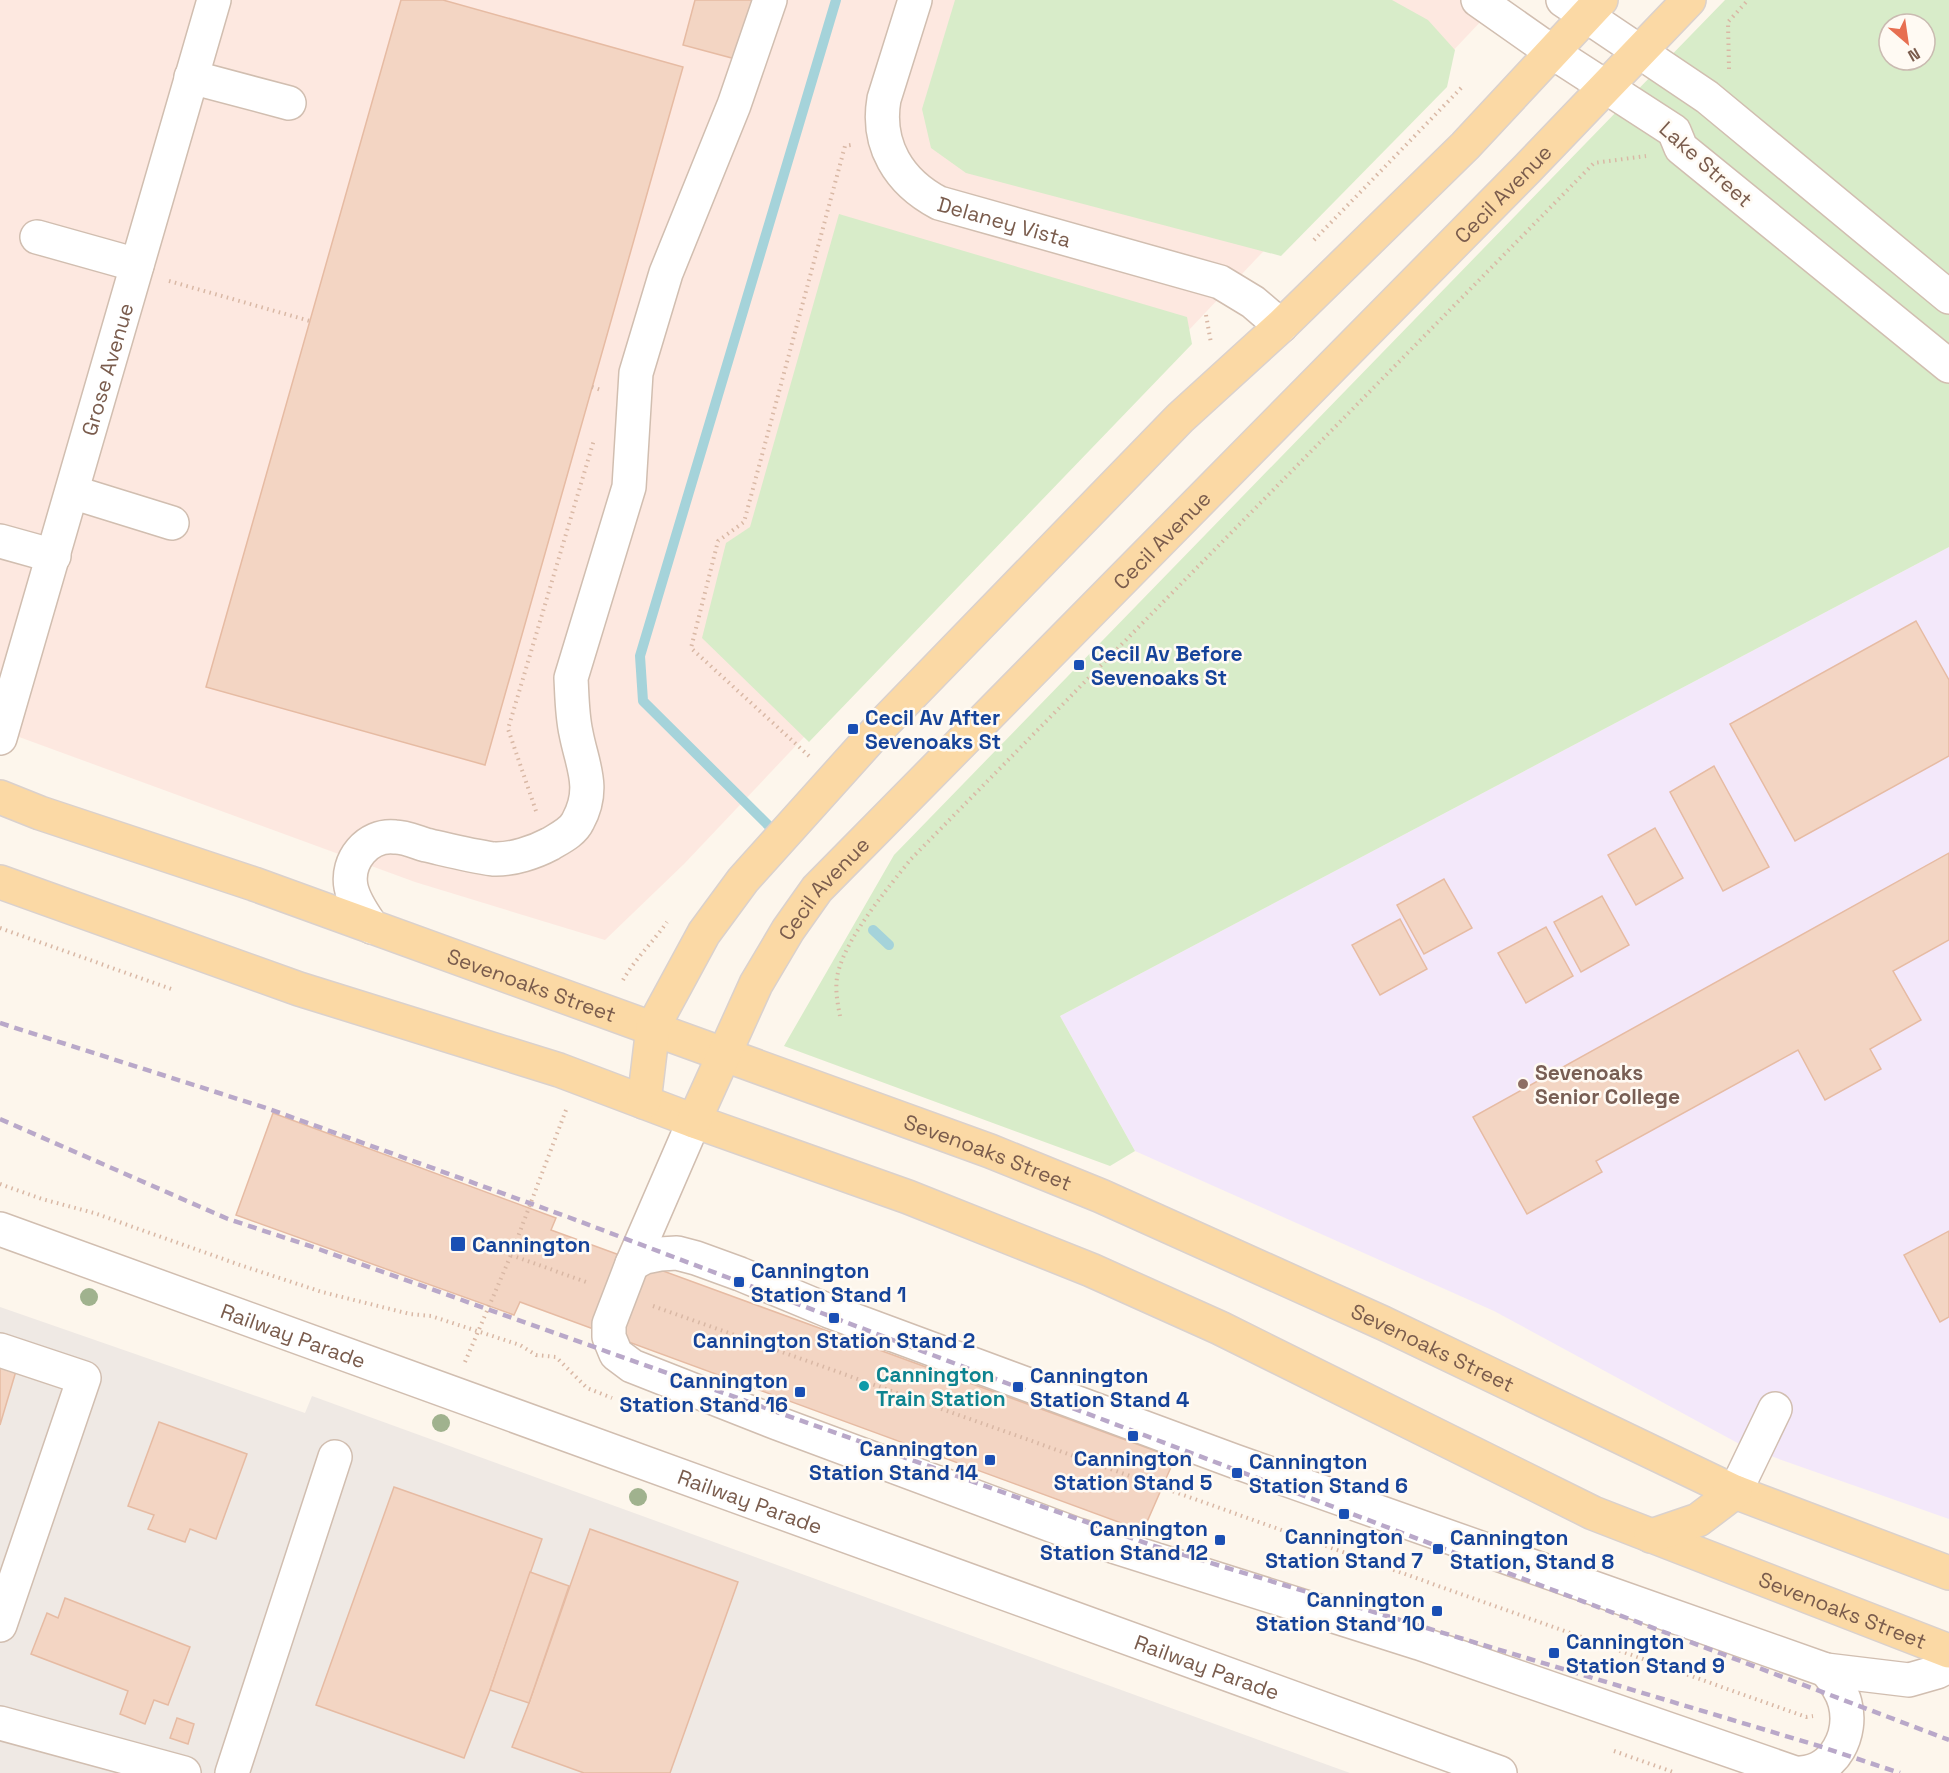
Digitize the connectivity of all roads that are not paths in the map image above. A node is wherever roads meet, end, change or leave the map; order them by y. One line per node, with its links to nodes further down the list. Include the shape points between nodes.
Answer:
1 (214, 0): 9 (street, Grose Avenue)
2 (770, 0): 24 (street, via 734,105 666,273 636,373 629,487 572,678 575,732 587,786 578,824 546,846 495,859 394,836 375,840 358,853 351,867 351,887 358,908)
3 (915, 0): 15 (street, Delaney Vista, via 881,116 895,162 912,185 939,203 1220,282 1253,302)
4 (1479, 0): 8 (street, Lake Street)
5 (1689, 0): 7 (main road, Cecil Avenue)
6 (1583, 5): 7 (street); 8 (main road)
7 (1641, 51): 10 (main road, Cecil Avenue); 14 (street, via 1707,96)
8 (1552, 52): 10 (street, Lake Street); 15 (main road, via 1465,146)
9 (191, 77): 11 (street); 13 (street, Grose Avenue)
10 (1606, 87): 16 (street, Lake Street, via 1674,131 1681,148); 26 (main road, Cecil Avenue, via 817,889 756,984)
11 (289, 103)
12 (37, 237): 13 (street)
13 (137, 265): 17 (street, Grose Avenue)
14 (1949, 297)
15 (1281, 326): 25 (main road, via 1180,418 885,722 743,880 704,933)
16 (1949, 366)
17 (72, 492): 18 (street); 20 (street, Grose Avenue)
18 (172, 523)
19 (0, 541): 20 (street)
20 (54, 556): 21 (street, Grose Avenue)
21 (0, 738)
22 (0, 797): 24 (main road, Sevenoaks Street)
23 (0, 882): 27 (main road, Sevenoaks Street, via 299,989 559,1070)
24 (372, 927): 25 (main road, Sevenoaks Street)
25 (653, 1028): 26 (main road, Sevenoaks Street); 27 (main road)
26 (723, 1055): 28 (main road, Cecil Avenue); 34 (main road, Sevenoaks Street, via 990,1151 1101,1196 1383,1323)
27 (644, 1102): 28 (main road, Sevenoaks Street)
28 (694, 1121): 30 (street); 35 (main road, Sevenoaks Street, via 908,1197 1091,1270 1220,1329 1593,1513)
29 (0, 1229): 44 (street, Railway Parade)
30 (632, 1264): 40 (street, via 660,1254 696,1258 1223,1457); 45 (street, via 609,1324 616,1354 632,1366 1078,1535 1419,1643)
31 (0, 1350): 37 (street, via 84,1378)
32 (1774, 1409): 34 (street)
33 (335, 1457): 43 (street)
34 (1735, 1492): 35 (main road, via 1698,1520); 36 (main road, Sevenoaks Street)
35 (1651, 1536): 38 (main road, Sevenoaks Street)
36 (1949, 1572)
37 (0, 1625)
38 (1949, 1651)
39 (1949, 1666): 40 (street, via 1910,1680)
40 (1826, 1670): 46 (street, via 1845,1704 1845,1736 1833,1759)
41 (0, 1723): 42 (street)
42 (184, 1773)
43 (232, 1773)
44 (1500, 1773)
45 (1794, 1773)
46 (1801, 1773)

